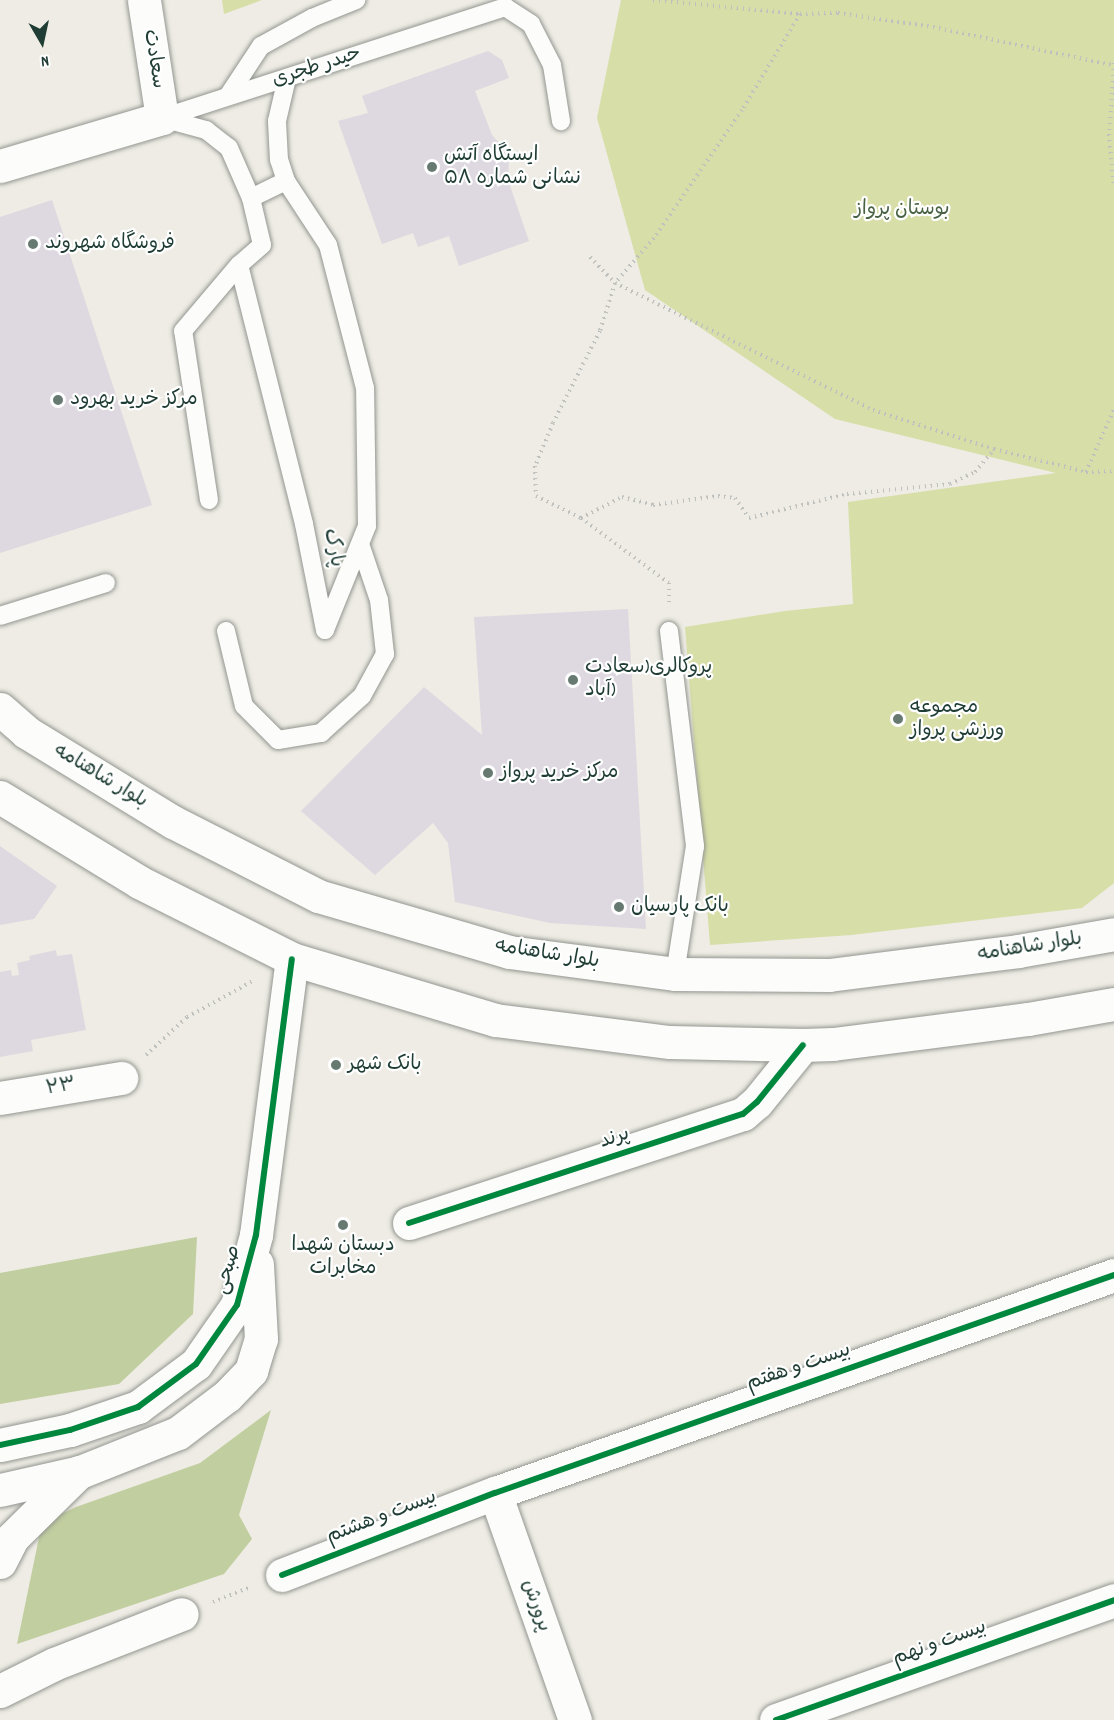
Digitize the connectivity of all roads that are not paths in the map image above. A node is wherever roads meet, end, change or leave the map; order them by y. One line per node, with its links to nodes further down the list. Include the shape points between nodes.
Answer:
1 (144, 0): 5 (street, سعادت)
2 (356, 0): 4 (lane, via 261,46)
3 (287, 78): 4 (lane, حیدر طجری); 6 (lane, حیدر طجری, via 504,7 531,24 552,65); 8 (lane, پارک, via 277,121 279,160)
4 (228, 96): 5 (lane, حیدر طجری)
5 (162, 118): 7 (street, حیدر طجری); 9 (lane, via 206,130 229,148)
6 (561, 121)
7 (0, 166)
8 (286, 181): 9 (lane); 12 (lane, پارک, via 327,245 365,388 368,526)
9 (251, 198): 10 (lane, via 262,245)
10 (239, 265): 11 (lane, via 183,331); 12 (lane, پارک, via 304,524 325,630)
11 (209, 500)
12 (360, 544): 15 (lane, via 379,600 385,654 362,696 321,733 278,740 244,706)
13 (106, 583): 14 (lane)
14 (0, 616)
15 (225, 631)
16 (669, 631): 21 (lane, via 695,846)
17 (0, 709): 21 (street, بلوار شاهنامه, via 26,732 173,822 318,896 509,952)
18 (0, 797): 20 (street, via 140,882)
19 (1114, 934): 21 (street, بلوار شاهنامه, via 1018,951 829,975)
20 (292, 959): 23 (street, via 495,1020 670,1042); 27 (street, صبحی)
21 (675, 974)
22 (1114, 1004): 23 (street, via 1005,1022)
23 (803, 1045): 26 (street, پرند, via 743,1114)
24 (122, 1078): 25 (street, ۲۳)
25 (0, 1098)
26 (409, 1223)
27 (256, 1235): 29 (street, صبحی, via 237,1305 196,1364 138,1407 70,1430); 30 (street, صبحی, via 261,1339 251,1371 227,1396 178,1433)
28 (1114, 1275): 32 (street, بیست و هفتم)
29 (0, 1445)
30 (80, 1472): 31 (street, صبحی); 33 (street, via 12,1538)
31 (0, 1490)
32 (495, 1493): 34 (street, بیست و هشتم); 38 (street, پرورش)
33 (0, 1562)
34 (282, 1575)
35 (1114, 1600): 39 (street, بیست و نهم)
36 (182, 1614): 37 (street, via 54,1664)
37 (0, 1691)
38 (575, 1720)
39 (776, 1720)

